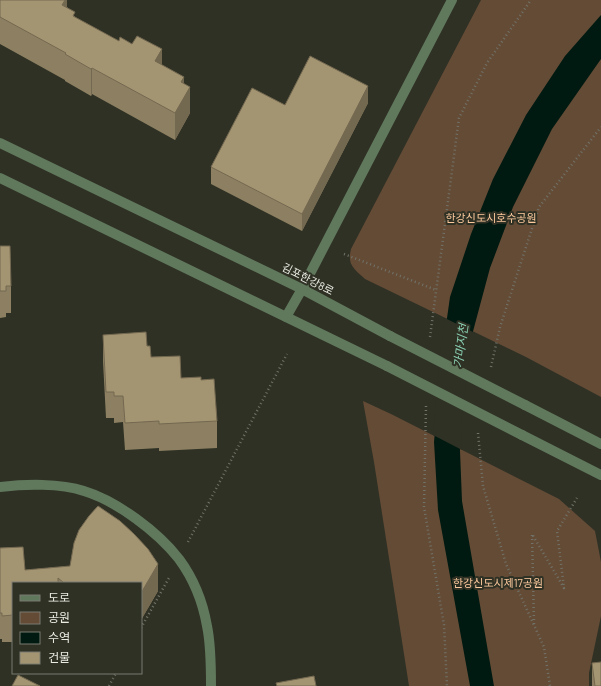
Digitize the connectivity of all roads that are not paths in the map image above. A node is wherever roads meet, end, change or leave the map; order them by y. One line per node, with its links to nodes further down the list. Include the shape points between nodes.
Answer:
1 (452, 0): 4 (street)
2 (0, 143): 4 (street, 김포한강8로)
3 (0, 178): 5 (street)
4 (302, 289): 5 (street); 6 (street, 김포한강8로, bridge)
5 (286, 317): 7 (street, bridge)
6 (601, 444)
7 (601, 475)
8 (0, 487): 9 (street, via 59,486 84,490 111,502 164,542 189,575 198,595 208,626)
9 (211, 686)

